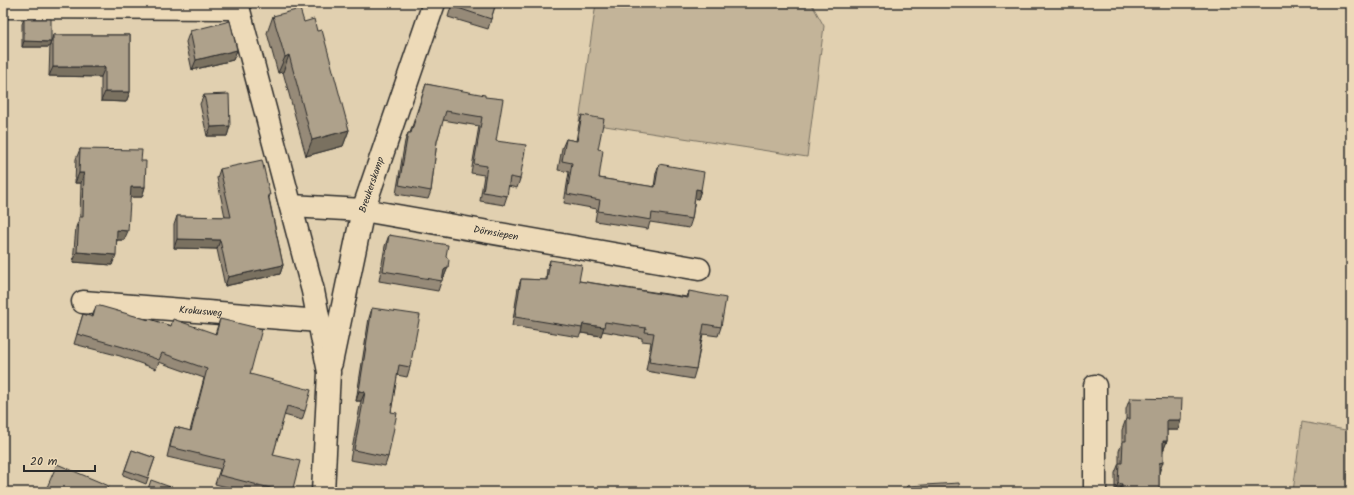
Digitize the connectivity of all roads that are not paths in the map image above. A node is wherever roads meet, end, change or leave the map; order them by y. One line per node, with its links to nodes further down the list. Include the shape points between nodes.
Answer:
1 (434, 3): 5 (street, Breukerskamp)
2 (238, 5): 3 (street); 4 (street, Breukerskamp)
3 (3, 7)
4 (291, 206): 5 (street, Dörnsiepen); 8 (street, Breukerskamp)
5 (363, 210): 6 (street, Dörnsiepen); 9 (street, Breukerskamp)
6 (699, 269)
7 (83, 302): 8 (street, Krokusweg)
8 (319, 321): 9 (street, Breukerskamp)
9 (329, 372): 11 (street, Breukerskamp)
10 (1095, 386): 12 (street)
11 (324, 492)
12 (1095, 492)

